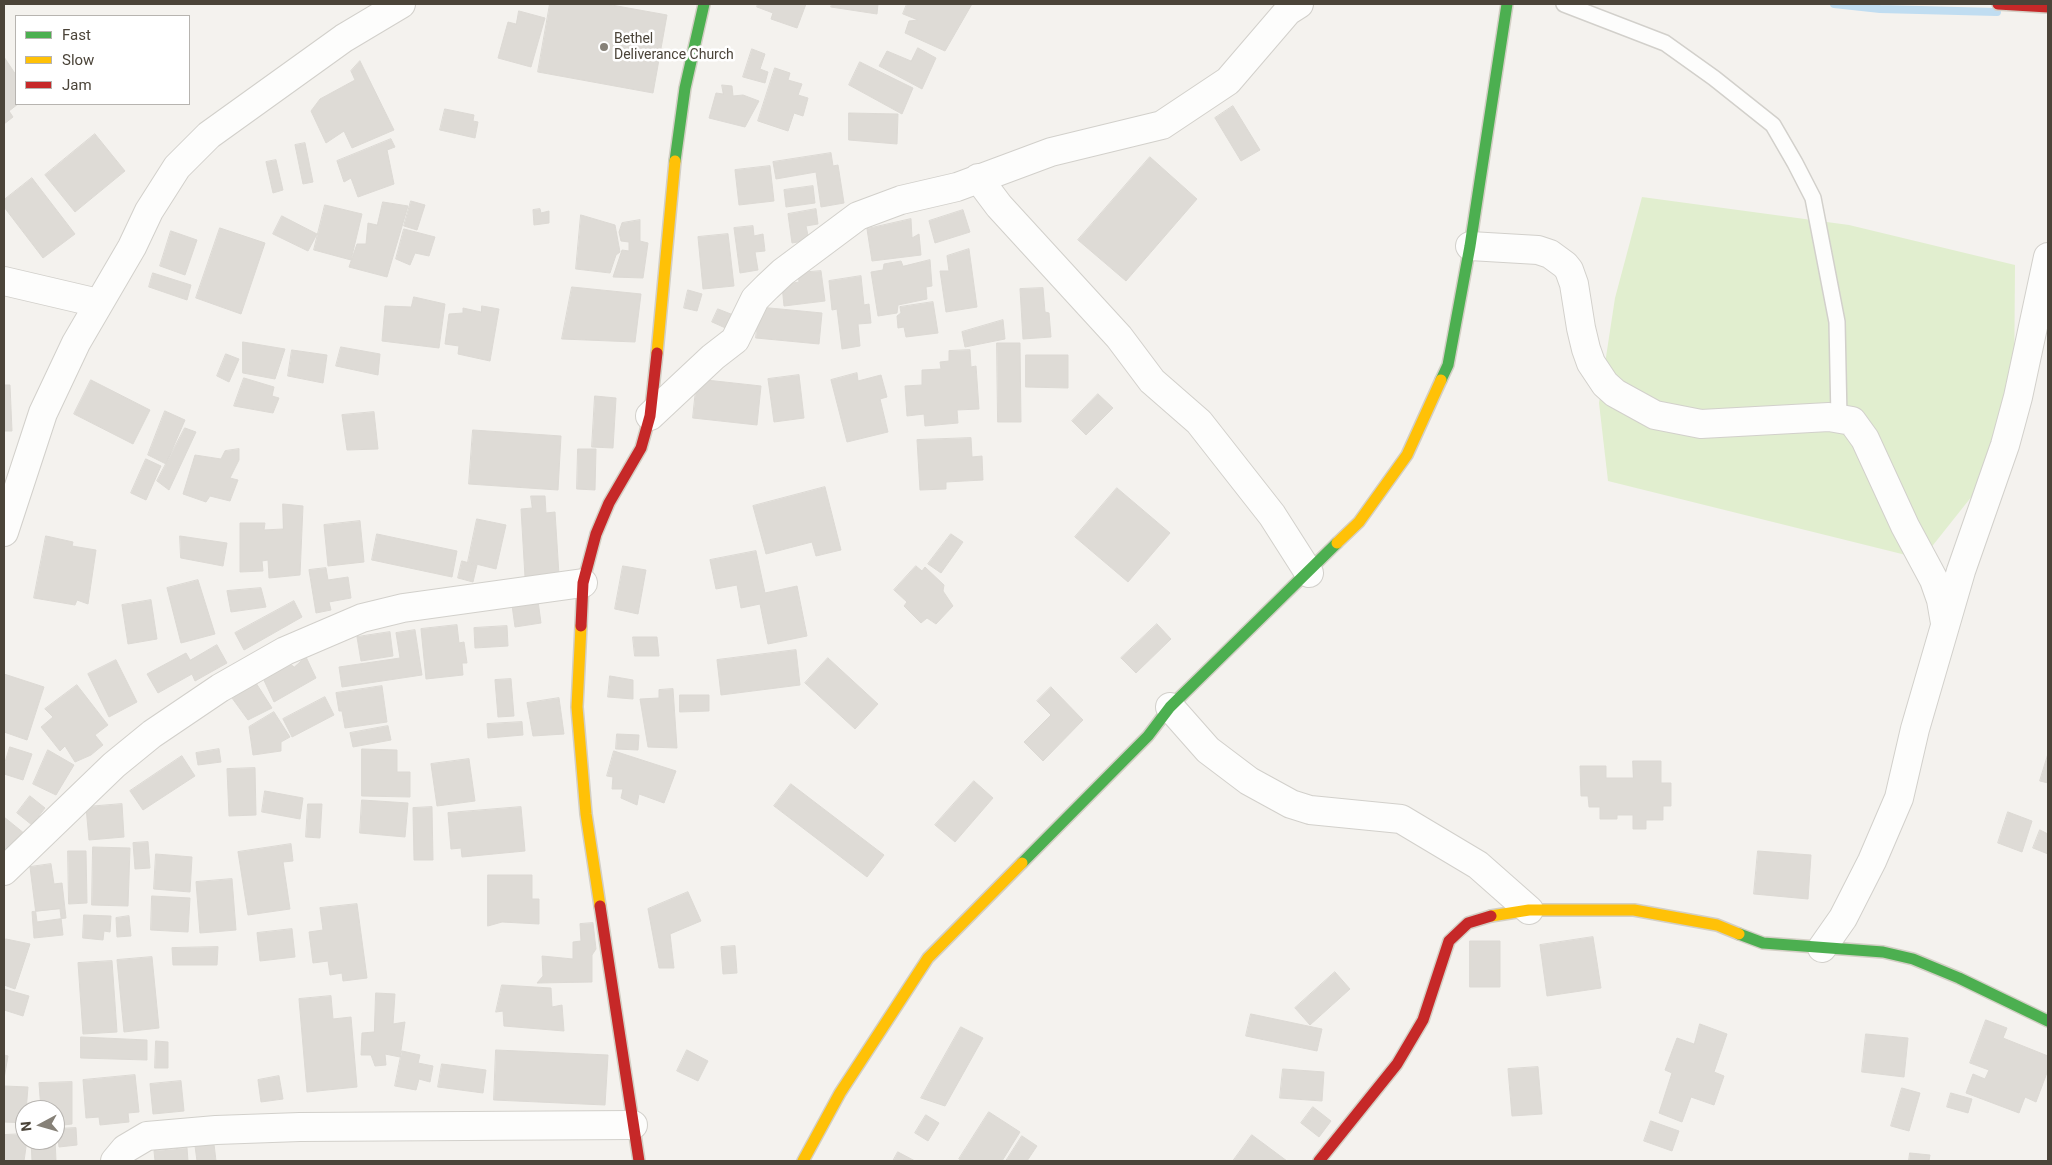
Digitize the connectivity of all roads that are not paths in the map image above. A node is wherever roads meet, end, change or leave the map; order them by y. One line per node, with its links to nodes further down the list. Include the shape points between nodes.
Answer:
1 (401, 4): 12 (street, via 344,38 209,135 177,167)
2 (704, 4): 13 (street, via 676,150)
3 (1299, 4): 8 (street, via 1288,11 1228,81 1162,125 1051,152)
4 (1507, 4): 9 (street)
5 (1564, 4): 14 (lane, via 1665,42 1773,125 1813,198 1837,322)
6 (1998, 4): 7 (street)
7 (2048, 7)
8 (978, 178): 13 (street, via 957,188 901,200 858,216 767,287 755,299 734,340); 16 (street, via 999,206 1119,337 1152,381 1198,422 1272,515)
9 (1470, 246): 14 (street, via 1538,250 1565,265 1572,276 1591,363 1615,393 1655,415 1701,424); 16 (street, via 1448,364 1407,455 1359,522)
10 (2048, 256): 18 (street, via 2005,445 1967,552)
11 (4, 281): 12 (street)
12 (98, 303): 15 (street, via 43,413)
13 (650, 416): 17 (street, via 641,448 609,503 596,534)
14 (1839, 418): 18 (street, via 1854,422 1872,453 1934,580)
15 (4, 532)
16 (1309, 573): 19 (street)
17 (583, 583): 20 (street, via 404,608 362,618 285,651 220,688 152,734 114,764); 24 (street, via 577,707 586,814)
18 (1945, 627): 22 (street, via 1899,798 1843,918)
19 (1170, 707): 21 (street, via 1208,750 1249,781 1291,804 1310,810 1401,819 1478,865); 27 (street, via 1148,736 928,958 840,1093)
20 (4, 872)
21 (1529, 910): 22 (street, via 1634,910 1717,925 1763,943); 28 (street, via 1468,923 1449,941 1423,1020 1397,1064)
22 (1822, 948): 23 (street, via 1882,952 1913,959)
23 (2048, 1021)
24 (633, 1125): 25 (street, via 216,1130 147,1136 125,1149); 26 (street)
25 (115, 1161)
26 (639, 1161)
27 (803, 1161)
28 (1320, 1161)

